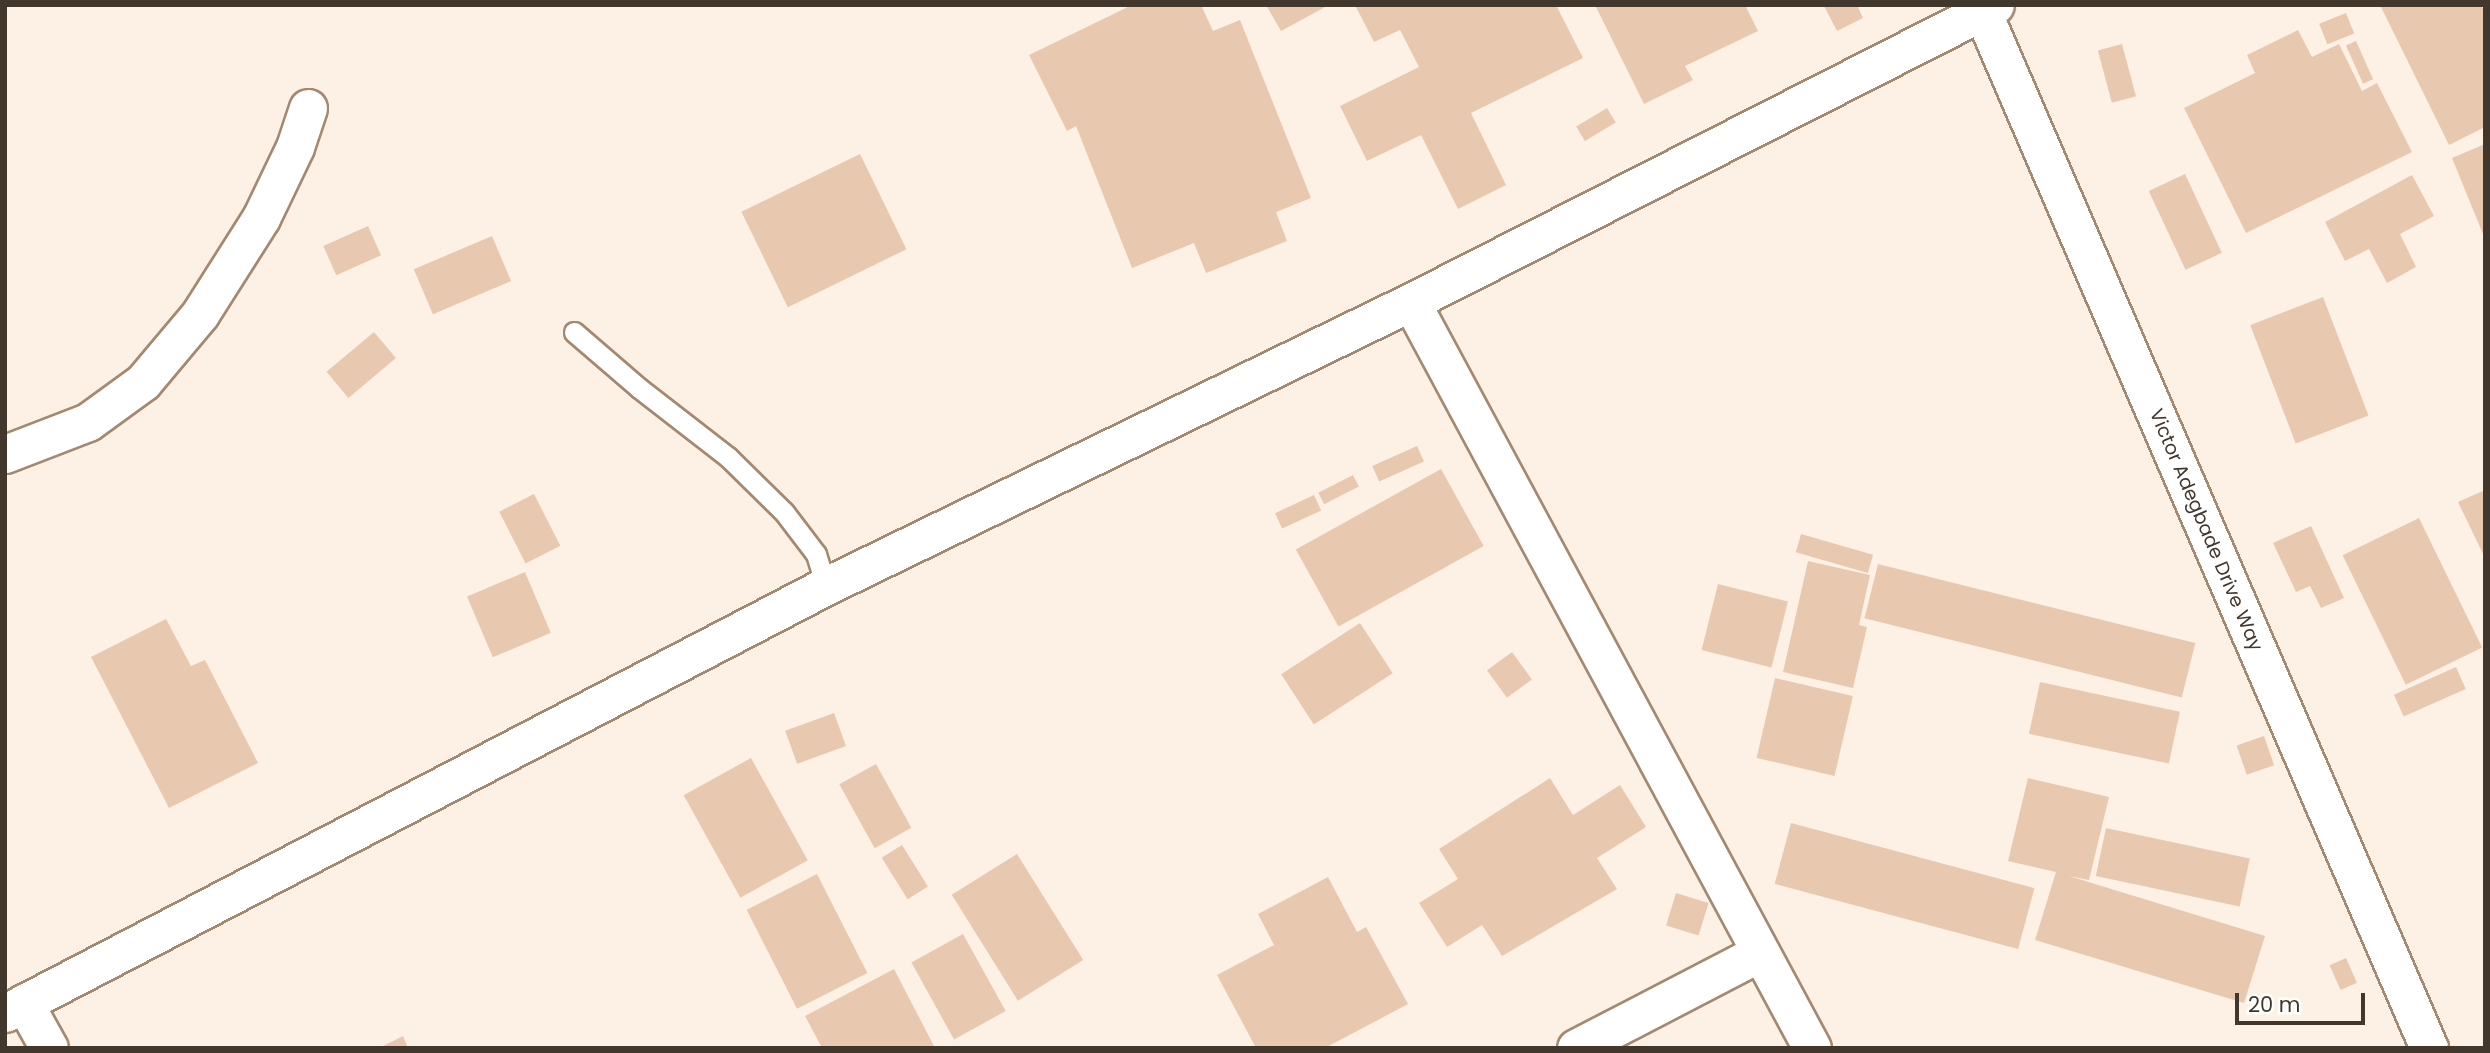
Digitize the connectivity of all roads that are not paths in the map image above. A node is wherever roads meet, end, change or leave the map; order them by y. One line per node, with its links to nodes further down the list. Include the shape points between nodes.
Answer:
1 (1989, 8): 3 (street); 12 (street, Victor Adegbade Drive Way)
2 (307, 108): 5 (street, via 295,147 261,218 200,313 142,382 88,422)
3 (1411, 302): 6 (street); 7 (street)
4 (574, 332): 6 (lane, via 729,457 784,512 816,554)
5 (5, 454)
6 (826, 586): 8 (street)
7 (1759, 953): 10 (street); 11 (street)
8 (15, 1008): 9 (street)
9 (49, 1048)
10 (1576, 1048)
11 (1812, 1048)
12 (2429, 1048)

